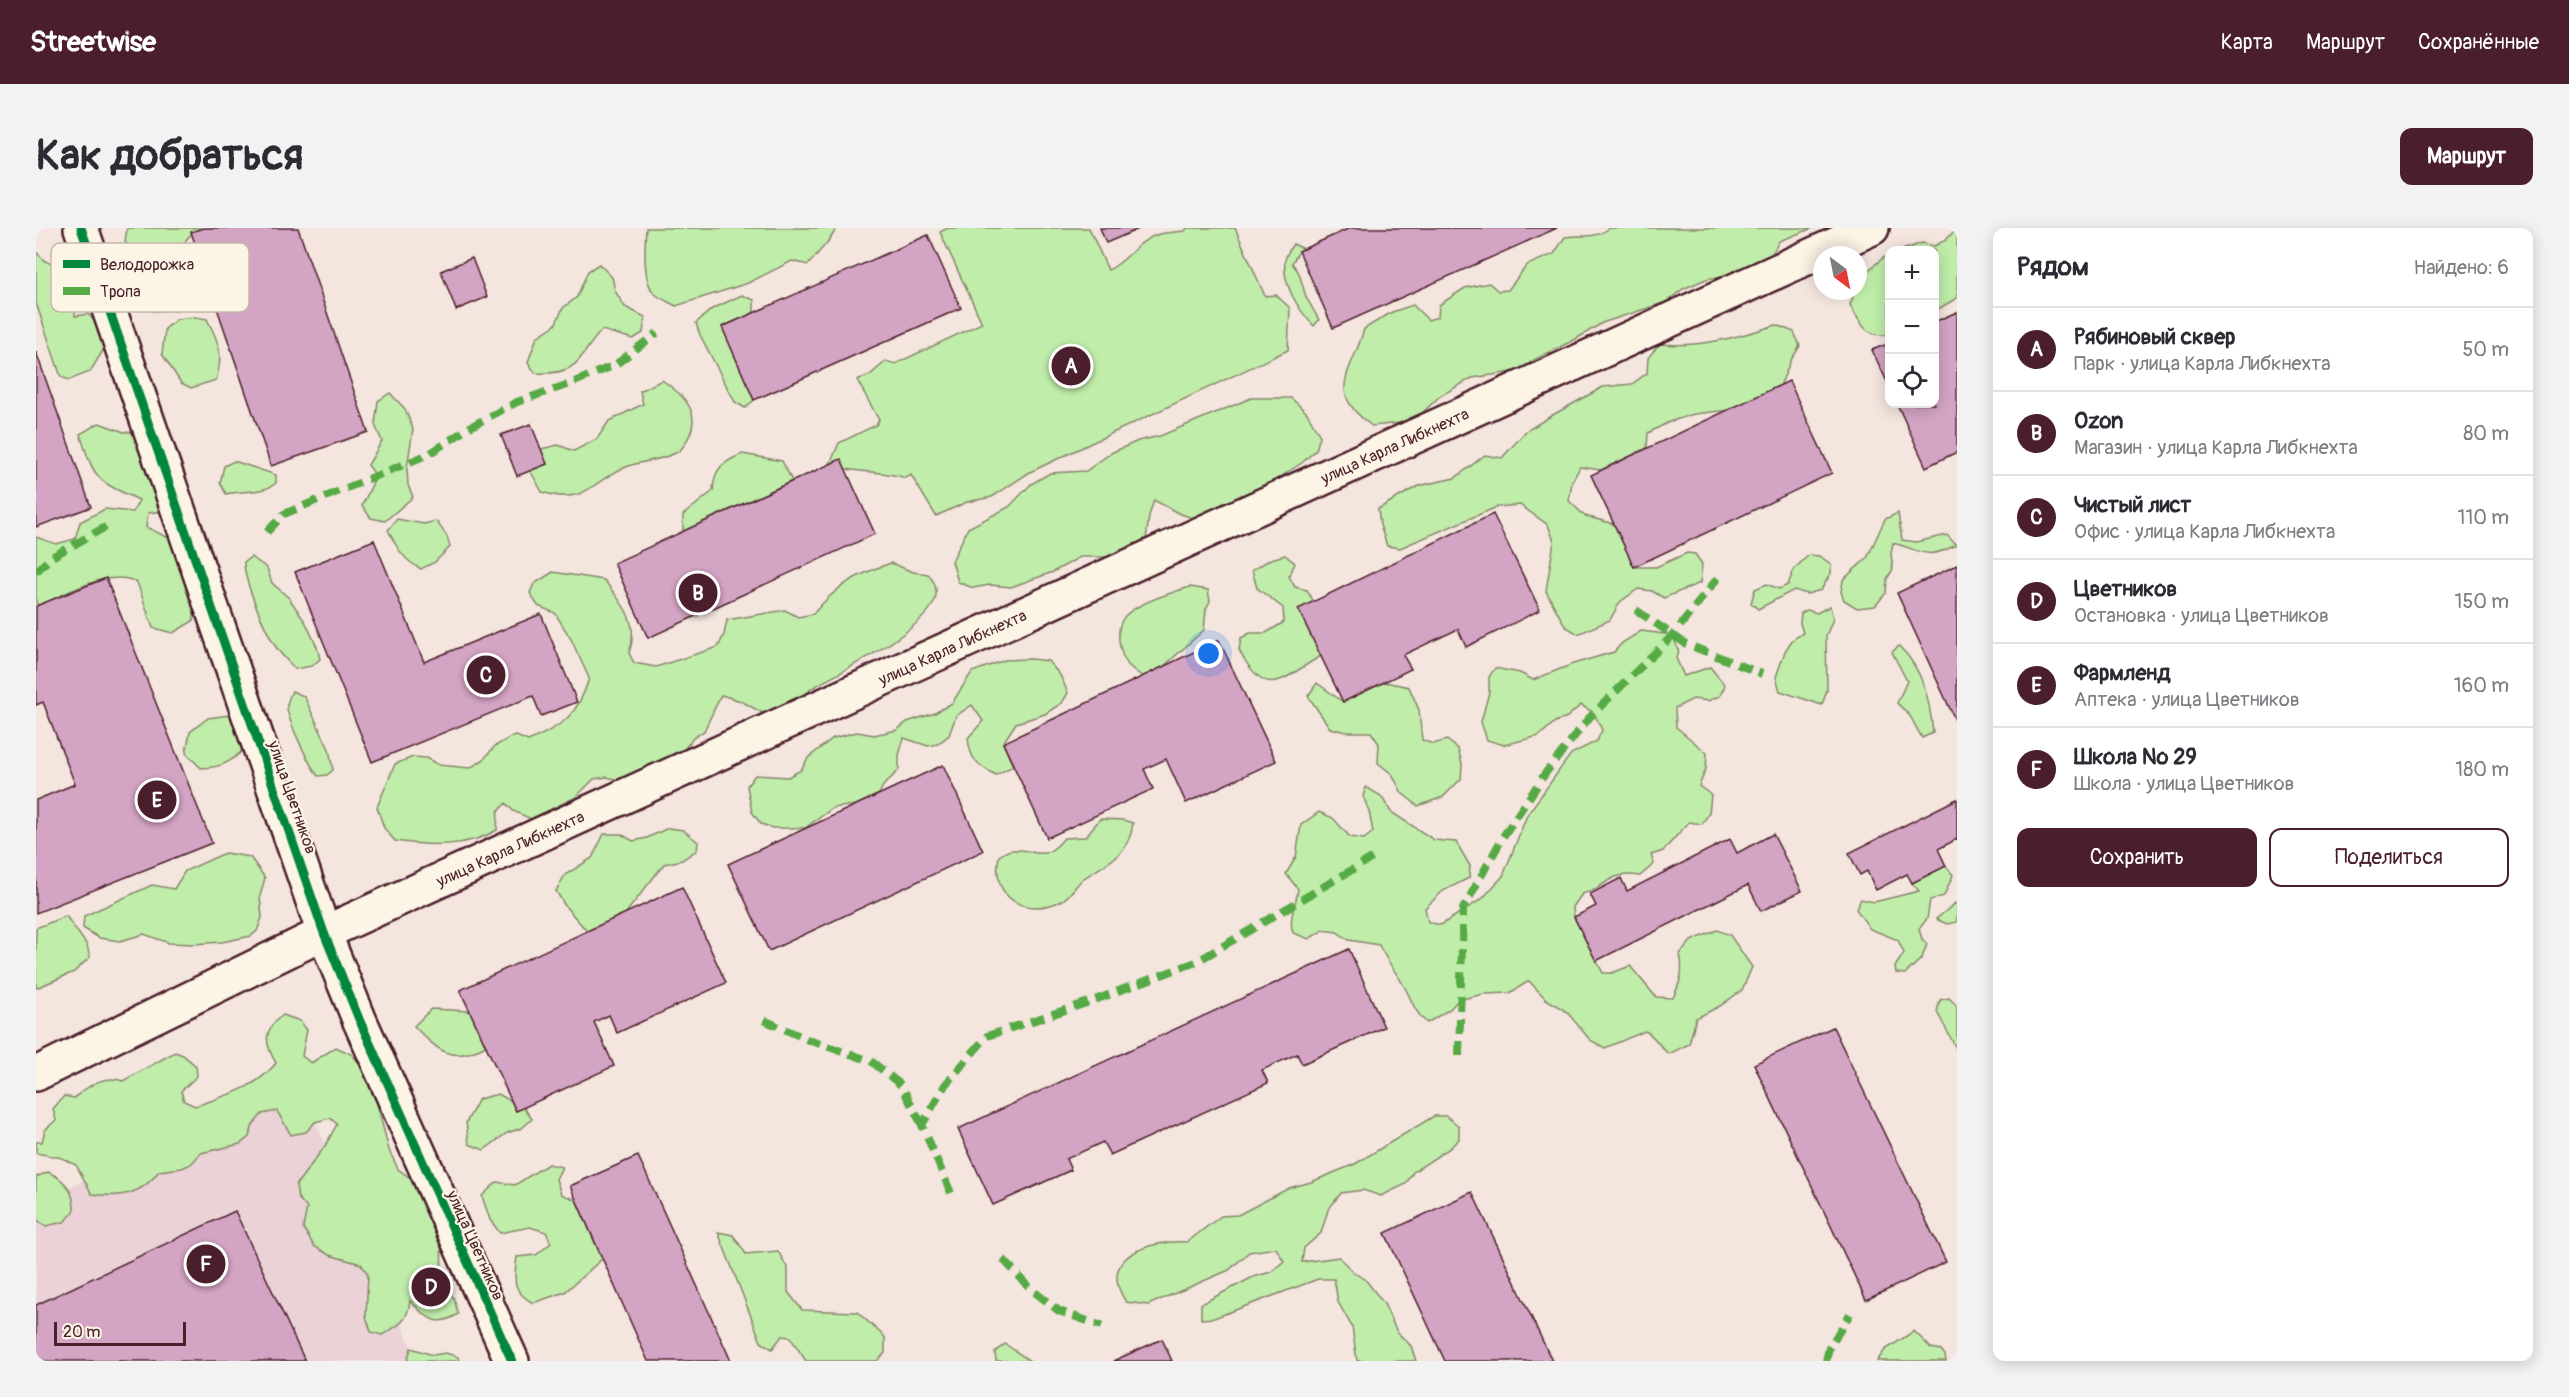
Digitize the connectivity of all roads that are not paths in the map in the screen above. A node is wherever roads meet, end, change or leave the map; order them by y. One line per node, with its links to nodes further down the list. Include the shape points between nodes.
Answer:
1 (81, 228): 3 (main road, улица Цветников)
2 (1872, 228): 5 (main road, улица Карла Либкнехта)
3 (86, 243)
4 (110, 312): 5 (main road, улица Цветников)
5 (324, 933): 6 (main road, улица Карла Либкнехта); 7 (main road, улица Цветников)
6 (36, 1074)
7 (512, 1361)

